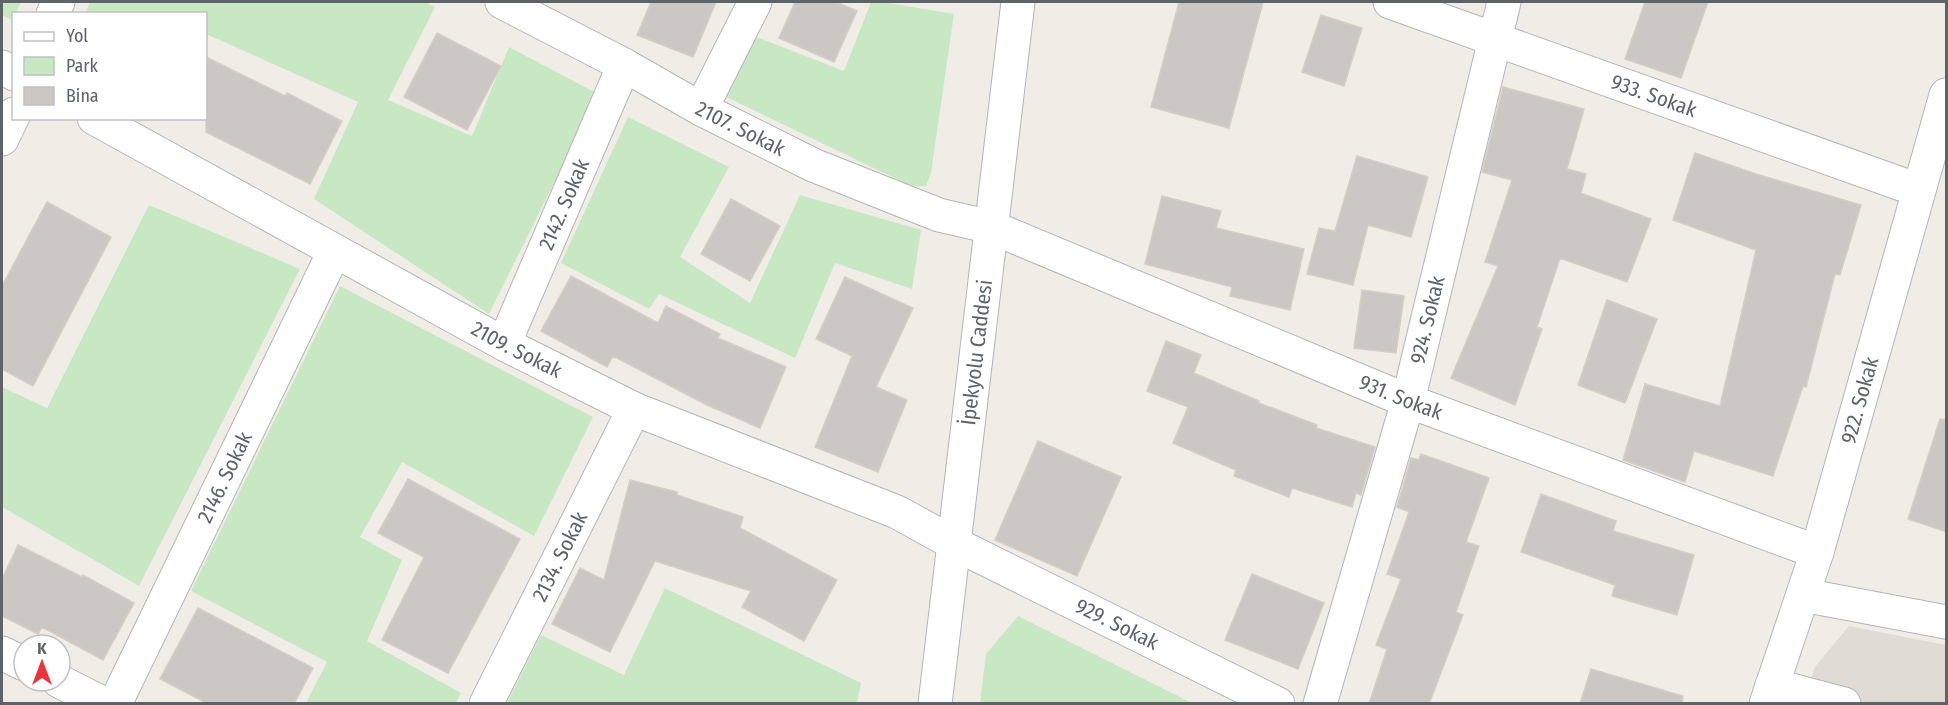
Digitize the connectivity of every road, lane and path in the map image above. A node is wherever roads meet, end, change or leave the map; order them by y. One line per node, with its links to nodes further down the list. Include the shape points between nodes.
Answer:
1 (502, 2): 7 (street, 2107. Sokak)
2 (755, 2): 9 (street)
3 (1018, 2): 14 (street, İpekyolu Caddesi)
4 (1390, 2): 6 (street, 933. Sokak)
5 (1504, 2): 6 (street, 924. Sokak)
6 (1494, 38): 13 (street, 933. Sokak); 17 (street, 924. Sokak)
7 (624, 65): 9 (street, 2107. Sokak); 16 (street, 2142. Sokak)
8 (1947, 95): 13 (street, 922. Sokak)
9 (701, 109): 14 (street, 2107. Sokak, via 813,165 939,215)
10 (12, 118): 12 (street)
11 (98, 120): 15 (street, 2109. Sokak)
12 (2, 139)
13 (1918, 190): 20 (street, 922. Sokak)
14 (991, 227): 17 (street, 931. Sokak); 19 (street, İpekyolu Caddesi)
15 (334, 252): 16 (street, 2109. Sokak); 26 (street, 2146. Sokak)
16 (504, 344): 18 (street, 2109. Sokak)
17 (1408, 401): 20 (street, 931. Sokak); 30 (street, 924. Sokak)
18 (634, 408): 19 (street, 2109. Sokak, via 897,512); 27 (street, 2134. Sokak)
19 (955, 544): 28 (street, İpekyolu Caddesi); 29 (street, 929. Sokak)
20 (1817, 552): 21 (street, 922. Sokak)
21 (1803, 595): 22 (street); 24 (street, 922. Sokak)
22 (1947, 622)
23 (72, 688): 25 (street)
24 (1769, 694): 31 (street)
25 (104, 704)
26 (115, 704)
27 (486, 704)
28 (935, 704)
29 (1278, 704)
30 (1320, 704)
31 (1844, 704)

